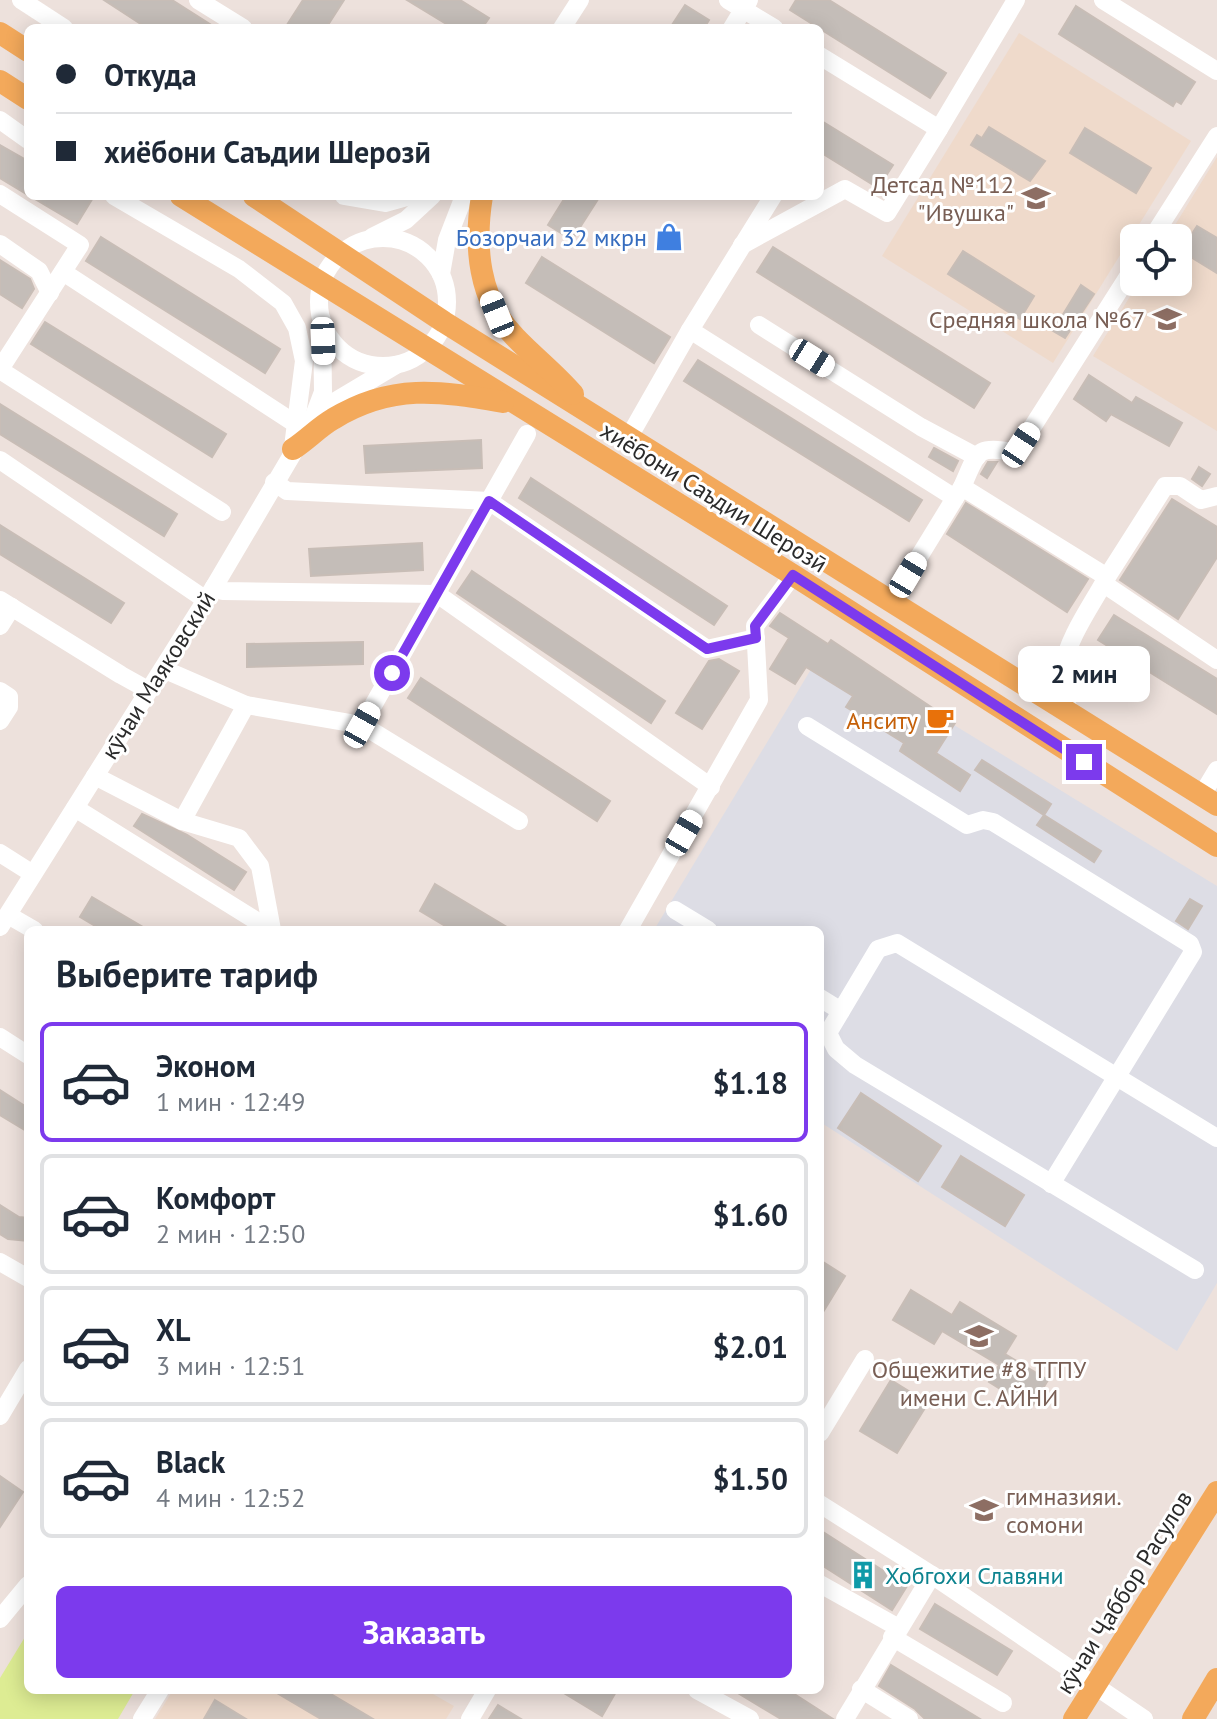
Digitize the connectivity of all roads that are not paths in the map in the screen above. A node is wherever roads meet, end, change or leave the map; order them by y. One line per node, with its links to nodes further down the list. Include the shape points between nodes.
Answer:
1 (21, 0): 7 (street)
2 (198, 0): 8 (street)
3 (580, 0): 9 (street)
4 (1016, 0): 19 (street)
5 (1103, 0): 15 (street)
6 (740, 3): 10 (street); 11 (street)
7 (58, 24)
8 (237, 24)
9 (565, 24)
10 (733, 24)
11 (769, 24)
12 (0, 33): 13 (main road)
13 (24, 48)
14 (824, 58): 19 (street)
15 (1217, 71)
16 (0, 81): 17 (main road)
17 (24, 96)
18 (0, 120): 21 (street)
19 (939, 129): 35 (street, via 887,213 845,189)
20 (1217, 136): 32 (street)
21 (24, 137)
22 (0, 194): 37 (street, via 80,245)
23 (121, 200): 51 (street, via 239,269 283,303 297,328 304,361)
24 (187, 200): 39 (main road, хиёбони Саъдии Шерозӣ)
25 (260, 200): 36 (main road, хиёбони Саъдии Шерозӣ)
26 (367, 200): 27 (street)
27 (396, 200)
28 (428, 200): 33 (street, via 406,220)
29 (462, 200): 38 (street)
30 (482, 200): 50 (main road, via 478,250 483,282 497,314)
31 (770, 200): 35 (street)
32 (1161, 224)
33 (363, 241): 36 (street); 38 (street, via 400,240 417,247)
34 (0, 244): 41 (street, via 39,271)
35 (742, 245): 45 (street)
36 (340, 255): 39 (street); 43 (main road, хиёбони Саъдии Шерозӣ)
37 (63, 272): 41 (street); 51 (street)
38 (441, 274): 43 (street, via 447,298)
39 (322, 283): 42 (street, кӯчаи Маяковский); 46 (main road, хиёбони Саъдии Шерозӣ)
40 (1120, 289): 55 (street, via 1021,445 1014,452 984,449)
41 (50, 293): 48 (street)
42 (322, 320): 47 (street, via 337,345 360,361); 51 (street, кӯчаи Маяковский, via 323,392)
43 (444, 322): 46 (street); 50 (main road, хиёбони Саъдии Шерозӣ)
44 (759, 325): 55 (street)
45 (690, 330): 53 (street); 58 (street)
46 (427, 349): 47 (street, кӯчаи Маяковский); 49 (main road, хиёбони Саъдии Шерозӣ)
47 (398, 364): 51 (street, кӯчаи Маяковский)
48 (0, 369): 61 (street)
49 (517, 405): 54 (main road, via 443,391 372,399 329,421); 62 (main road, хиёбони Саъдии Шерозӣ)
50 (586, 410): 53 (main road, хиёбони Саъдии Шерозӣ)
51 (304, 425): 54 (street, кӯчаи Маяковский)
52 (527, 434): 60 (street)
53 (629, 437): 66 (main road, хиёбони Саъдии Шерозӣ)
54 (293, 449): 57 (street, кӯчаи Маяковский)
55 (977, 457): 58 (street)
56 (0, 460): 64 (street)
57 (274, 482): 60 (street, via 287,491); 64 (street, кӯчаи Маяковский)
58 (958, 493): 63 (street); 66 (street)
59 (1217, 496): 63 (street, via 1201,500 1180,486 1165,486)
60 (489, 501): 65 (street); 69 (street, via 707,649)
61 (222, 512)
62 (793, 575): 69 (street, via 755,626); 86 (main road, хиёбони Саъдии Шерозӣ)
63 (1105, 581): 70 (street); 75 (street, via 1070,645 1063,669)
64 (210, 593): 65 (street); 71 (street, кӯчаи Маяковский)
65 (437, 594): 77 (street); 81 (street)
66 (892, 601): 75 (main road, хиёбони Саъдии Шерозӣ)
67 (6, 604): 68 (street); 72 (street)
68 (0, 626)
69 (756, 638): 81 (street, via 759,700)
70 (1217, 660)
71 (163, 669): 72 (street, кӯчаи Маяковский); 74 (street)
72 (148, 690): 80 (street, кӯчаи Маяковский)
73 (0, 691): 76 (street, via 9,697 9,707)
74 (246, 705): 77 (street); 84 (street)
75 (1069, 712): 82 (main road, хиёбони Саъдии Шерозӣ)
76 (0, 721)
77 (362, 725): 85 (street)
78 (807, 726): 100 (street, via 967,825 993,822 1190,944 1193,952)
79 (1217, 770): 82 (street)
80 (95, 776): 83 (street, кӯчаи Маяковский); 84 (street)
81 (711, 787): 93 (street)
82 (1209, 800)
83 (75, 808): 88 (street, кӯчаи Маяковский); 91 (street)
84 (182, 821): 92 (street, via 239,838 260,866)
85 (519, 821)
86 (1217, 846)
87 (5, 857): 88 (street)
88 (33, 874): 90 (street, кӯчаи Маяковский)
89 (675, 910): 94 (street)
90 (2, 923): 95 (street)
91 (266, 926)
92 (271, 926)
93 (630, 926)
94 (701, 926)
95 (24, 928)
96 (824, 1000): 97 (street)
97 (841, 1011): 100 (street, via 878,949 897,943); 102 (street, via 828,1033 845,1057)
98 (0, 1037): 99 (street)
99 (24, 1052)
100 (1118, 1077): 101 (street); 102 (street)
101 (1217, 1138)
102 (1051, 1184): 104 (street)
103 (0, 1262): 105 (street)
104 (1195, 1270)
105 (24, 1276)
106 (865, 1359): 109 (street)
107 (24, 1376): 108 (street)
108 (0, 1416)
109 (824, 1426)
110 (1217, 1492): 118 (main road, кӯчаи Ҷаббор Расулов)
111 (824, 1507): 112 (street)
112 (932, 1575): 116 (street); 118 (street)
113 (824, 1587): 116 (street)
114 (24, 1590): 115 (street)
115 (0, 1619)
116 (896, 1633): 119 (street); 123 (street)
117 (1217, 1679): 131 (main road)
118 (1096, 1686): 129 (main road, кӯчаи Ҷаббор Расулов); 130 (street)
119 (861, 1689): 127 (street); 128 (street)
120 (158, 1694): 124 (street)
121 (485, 1694): 125 (street)
122 (704, 1694): 126 (street)
123 (1003, 1703)
124 (142, 1719)
125 (470, 1719)
126 (750, 1719)
127 (845, 1719)
128 (909, 1719)
129 (1074, 1719)
130 (1144, 1719)
131 (1193, 1719)

